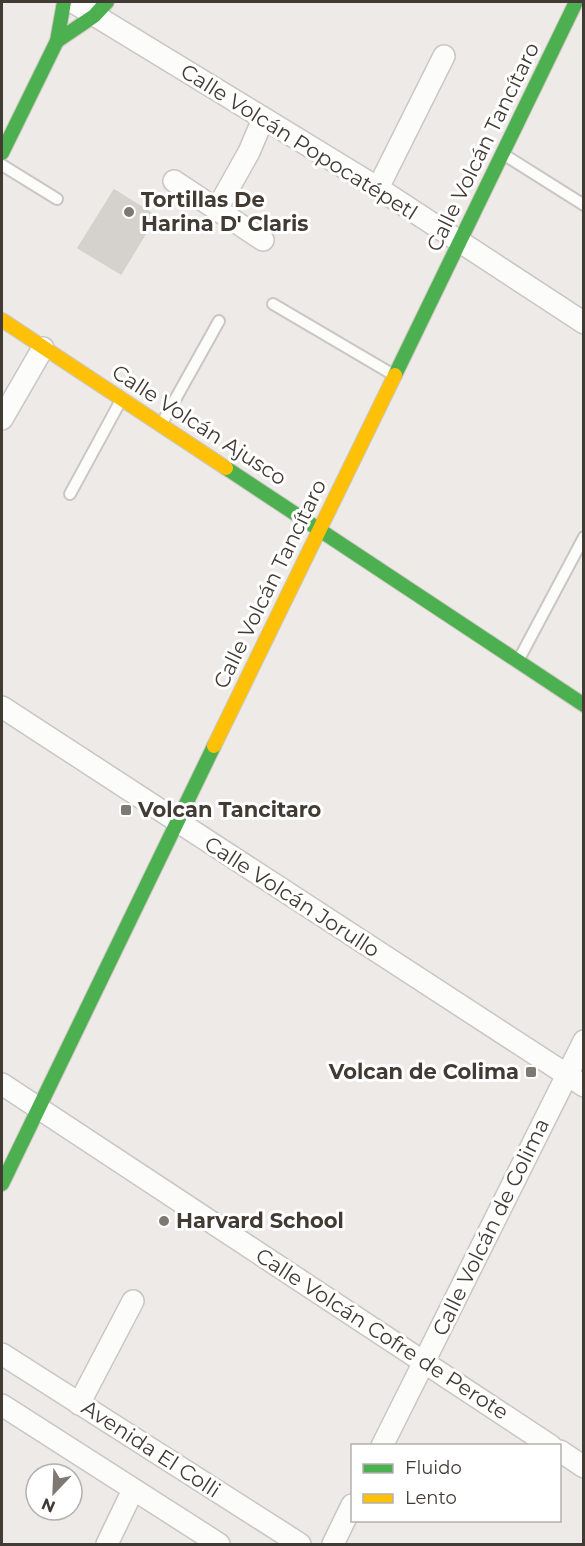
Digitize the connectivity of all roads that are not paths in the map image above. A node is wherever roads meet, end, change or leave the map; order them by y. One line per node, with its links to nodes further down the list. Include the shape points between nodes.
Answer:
1 (64, 2): 5 (street)
2 (74, 2): 4 (street, Calle Volcán Popocatépetl)
3 (576, 2): 9 (street, Calle Volcán Tancítaro)
4 (100, 9): 5 (street); 7 (street, Calle Volcán Popocatépetl)
5 (57, 41): 8 (street)
6 (444, 56): 12 (street)
7 (262, 119): 12 (street, Calle Volcán Popocatépetl); 15 (street, via 249,152)
8 (2, 153)
9 (502, 154): 14 (lane); 17 (street, Calle Volcán Tancítaro)
10 (2, 165): 13 (lane)
11 (174, 181): 15 (street)
12 (378, 188): 17 (street, Calle Volcán Popocatépetl)
13 (57, 199)
14 (584, 205)
15 (217, 209): 16 (street)
16 (264, 240)
17 (459, 242): 21 (street, Calle Volcán Popocatépetl); 23 (street, Calle Volcán Tancítaro)
18 (273, 304): 23 (lane)
19 (2, 320): 22 (street, Calle Volcán Ajusco)
20 (219, 321): 26 (lane)
21 (584, 323)
22 (43, 348): 24 (street, Calle Volcán Ajusco); 25 (street)
23 (395, 375): 28 (street, Calle Volcán Tancítaro)
24 (122, 399): 26 (street, Calle Volcán Ajusco); 27 (lane)
25 (2, 419)
26 (160, 425): 28 (street, Calle Volcán Ajusco)
27 (70, 494)
28 (320, 530): 30 (street, Calle Volcán Ajusco); 33 (street, Calle Volcán Tancítaro)
29 (584, 537): 30 (lane)
30 (518, 661): 31 (street, Calle Volcán Ajusco)
31 (584, 705)
32 (2, 707): 33 (street, Calle Volcán Jorullo)
33 (178, 822): 35 (street, Calle Volcán Jorullo); 37 (street, Calle Volcán Tancítaro)
34 (584, 1041): 35 (street, Calle Volcán de Colima)
35 (575, 1080): 41 (street, Calle Volcán de Colima)
36 (2, 1084): 37 (street, Calle Volcán Cofre de Perote)
37 (38, 1108): 38 (street, Calle Volcán Tancítaro); 41 (street, Calle Volcán Cofre de Perote)
38 (2, 1184)
39 (134, 1301): 42 (street)
40 (2, 1354): 42 (street, Avenida El Colli)
41 (424, 1362): 44 (street, Calle Volcán de Colima); 45 (street, Calle Volcán Cofre de Perote)
42 (79, 1404): 52 (street, Avenida El Colli)
43 (2, 1407): 48 (street, Avenida El Colli)
44 (383, 1444)
45 (549, 1444)
46 (561, 1452): 47 (street)
47 (584, 1467)
48 (133, 1490): 50 (street); 51 (street, Avenida El Colli)
49 (351, 1507): 53 (street)
50 (107, 1545)
51 (219, 1545)
52 (300, 1545)
53 (333, 1545)

